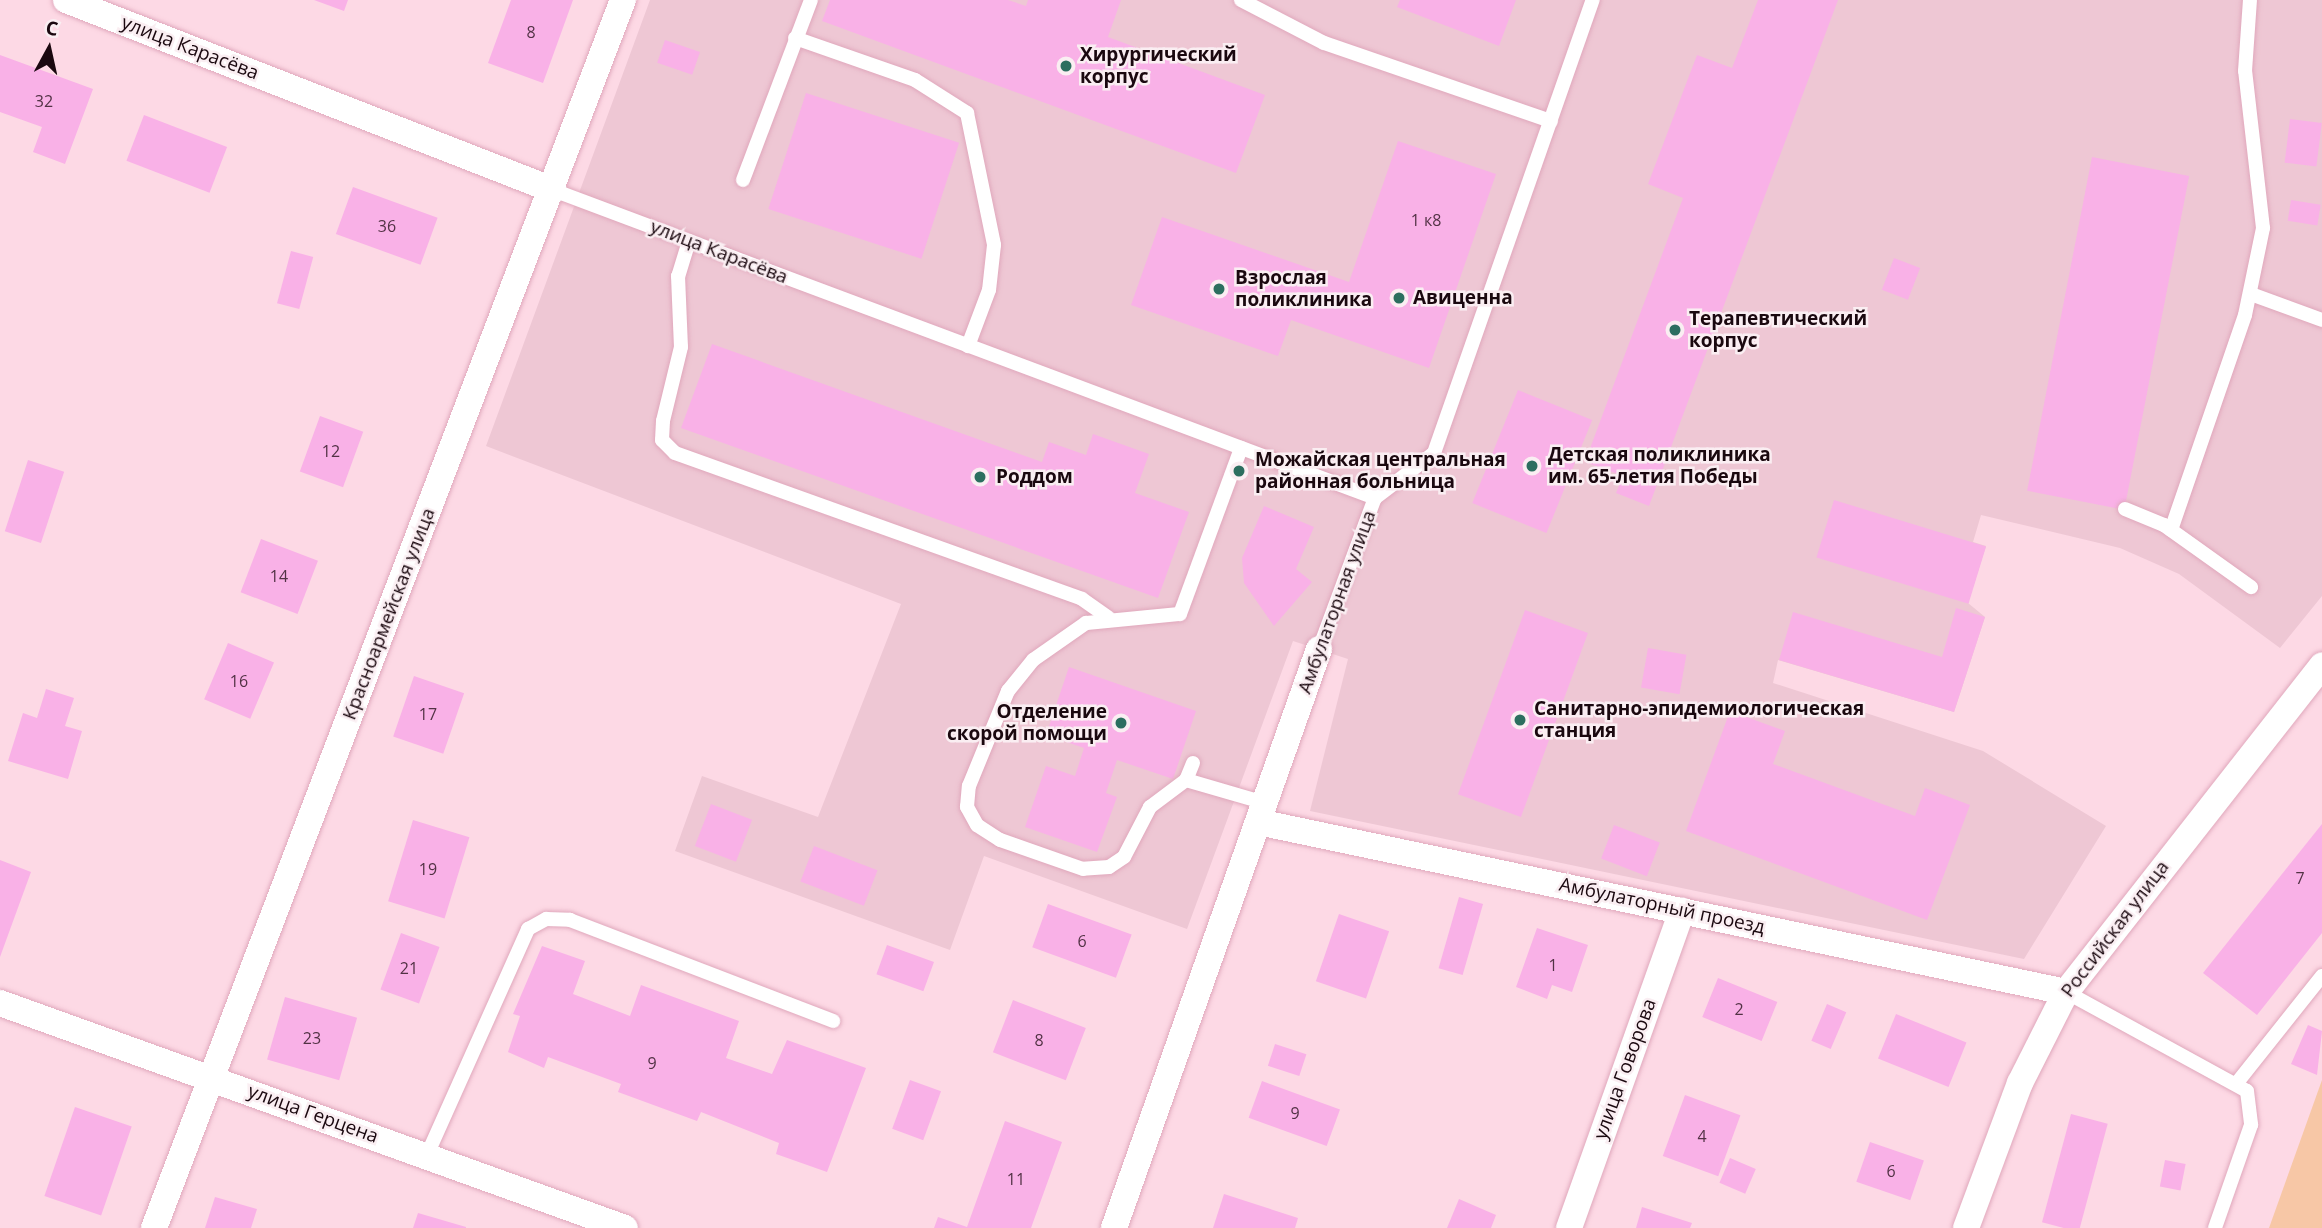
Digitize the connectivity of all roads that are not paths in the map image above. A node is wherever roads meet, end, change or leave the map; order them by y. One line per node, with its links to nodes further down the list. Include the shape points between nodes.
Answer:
1 (66, 0): 10 (street, улица Карасёва)
2 (623, 0): 10 (street, Красноармейская улица)
3 (811, 0): 7 (lane)
4 (1241, 0): 8 (lane, via 1324,43)
5 (1593, 0): 8 (lane, Амбулаторная улица)
6 (2250, 0): 12 (lane, via 2247,99 2264,199)
7 (796, 38): 9 (lane); 14 (lane, via 915,80 967,113 994,245 989,290)
8 (1551, 121): 16 (lane, Амбулаторная улица, via 1434,453)
9 (743, 180)
10 (553, 190): 11 (lane, улица Карасёва); 31 (street, Красноармейская улица)
11 (689, 241): 14 (lane, улица Карасёва); 20 (lane, via 678,276 681,347 663,421 662,440 675,453 1082,599)
12 (2251, 294): 13 (lane); 18 (lane)
13 (2322, 320)
14 (968, 346): 15 (lane, улица Карасёва)
15 (1241, 448): 16 (lane, улица Карасёва); 20 (lane, via 1180,614)
16 (1375, 498): 21 (lane, Амбулаторная улица)
17 (2125, 509): 18 (lane)
18 (2171, 530): 19 (lane)
19 (2251, 587)
20 (1108, 617): 24 (lane, via 1063,633 1008,691 969,786 967,807 977,825 1000,840 1083,869 1109,867 1124,857 1150,807)
21 (1320, 649): 25 (street, Амбулаторная улица)
22 (2322, 664): 28 (street, Российская улица)
23 (1193, 763): 24 (lane)
24 (1186, 780): 25 (lane)
25 (1261, 812): 26 (street, Амбулаторный проезд); 36 (street, Амбулаторная улица)
26 (1682, 910): 28 (street, Амбулаторный проезд); 37 (street, улица Говорова)
27 (2322, 976): 32 (lane)
28 (2066, 992): 32 (lane); 38 (street, Российская улица, via 2020,1083)
29 (0, 1003): 31 (street, улица Герцена)
30 (834, 1021): 33 (lane, via 570,920 545,919 528,929)
31 (210, 1077): 33 (street, улица Герцена); 34 (street, Красноармейская улица)
32 (2235, 1084): 39 (lane, via 2247,1091 2251,1125)
33 (426, 1155): 35 (street, улица Герцена)
34 (154, 1228)
35 (625, 1228)
36 (1114, 1228)
37 (1569, 1228)
38 (1968, 1228)
39 (2215, 1228)

